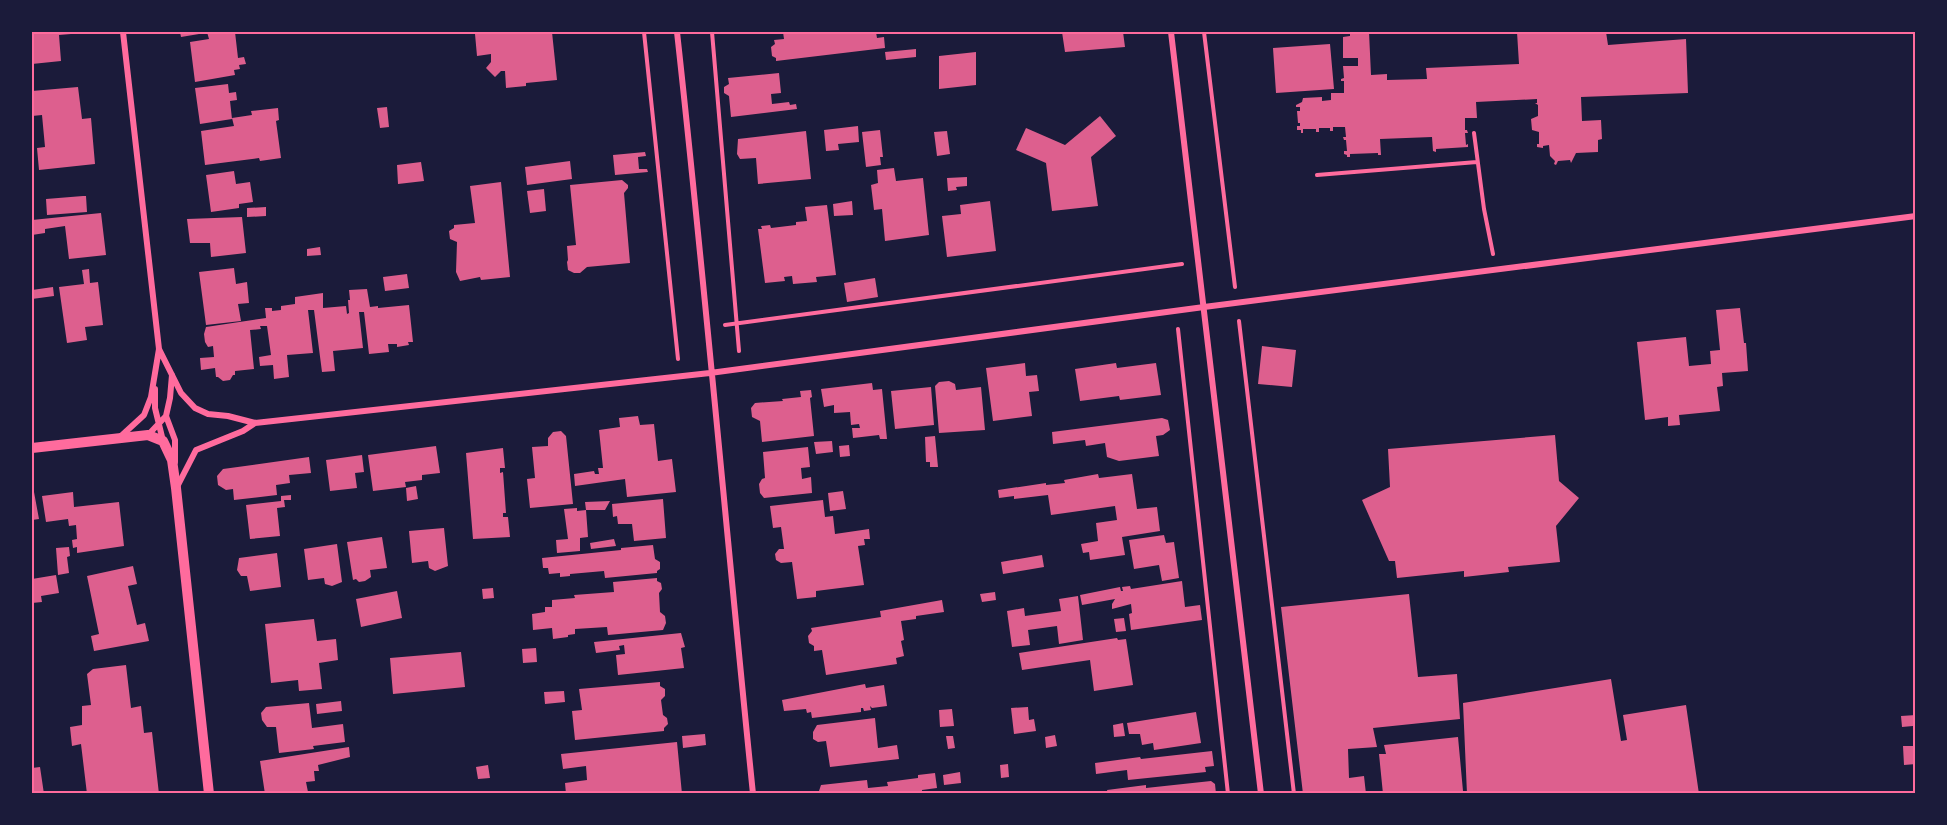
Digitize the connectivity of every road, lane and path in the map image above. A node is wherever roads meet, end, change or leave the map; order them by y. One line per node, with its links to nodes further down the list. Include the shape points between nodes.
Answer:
1 (123, 32): 18 (street)
2 (644, 32): 23 (path)
3 (677, 32): 17 (street)
4 (712, 32): 16 (path)
5 (1171, 32): 11 (street)
6 (1204, 32): 13 (path)
7 (1474, 134): 8 (path)
8 (1477, 162): 9 (path); 12 (path)
9 (1317, 175)
10 (1916, 216): 12 (street)
11 (1199, 262): 14 (street); 16 (path)
12 (1496, 270): 13 (street)
13 (1237, 303): 14 (street); 36 (path)
14 (1204, 307): 15 (street); 35 (street)
15 (1176, 310): 20 (street); 34 (path)
16 (737, 324): 17 (path); 20 (path)
17 (706, 327): 21 (street)
18 (159, 349): 19 (street); 22 (street)
19 (156, 366): 25 (street, via 155,408); 28 (street, via 144,415)
20 (741, 369): 21 (street)
21 (710, 373): 23 (street); 33 (street)
22 (172, 374): 24 (street); 26 (street, via 181,393 195,408)
23 (680, 376): 26 (street)
24 (166, 416): 25 (street); 31 (street, via 175,440)
25 (159, 423): 27 (street); 29 (street)
26 (255, 423): 31 (street, via 196,450)
27 (148, 435): 28 (street); 29 (street)
28 (120, 437): 30 (street)
29 (163, 441): 31 (street, via 172,460)
30 (32, 448)
31 (175, 483): 32 (street)
32 (208, 794)
33 (753, 794)
34 (1228, 794)
35 (1261, 794)
36 (1294, 794)

